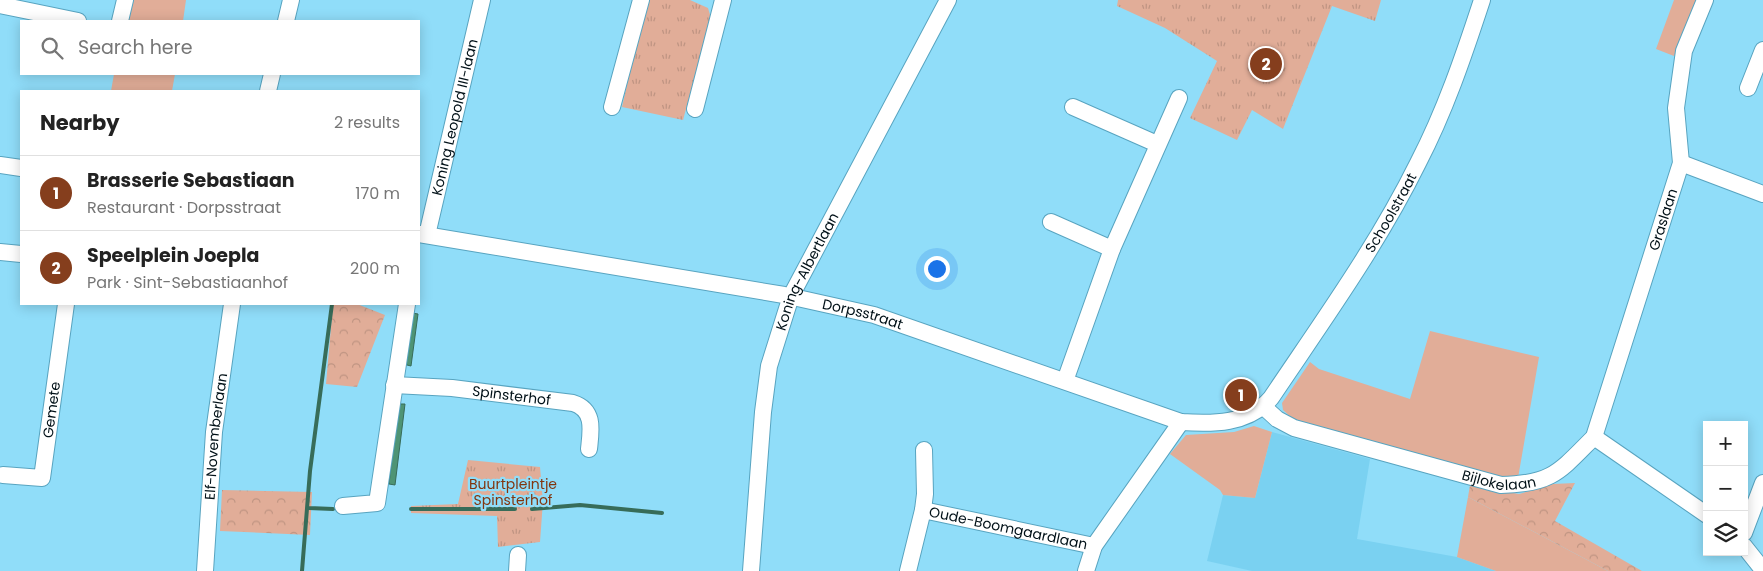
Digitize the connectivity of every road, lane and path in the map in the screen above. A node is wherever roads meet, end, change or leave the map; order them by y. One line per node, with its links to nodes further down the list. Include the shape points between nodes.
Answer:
1 (125, 0): 11 (street)
2 (291, 0): 12 (street)
3 (482, 0): 27 (street, Koning Leopold III-laan)
4 (641, 0): 18 (street)
5 (722, 0): 20 (street)
6 (948, 0): 31 (street, Koning-Albertlaan)
7 (1482, 0): 37 (street, Schoolstraat, via 1438,121 1418,164 1370,250)
8 (1705, 0): 22 (street, Graslaan, via 1682,61 1676,108)
9 (0, 5): 10 (street)
10 (73, 20)
11 (120, 20)
12 (286, 20)
13 (1763, 50): 15 (street)
14 (272, 75): 16 (street)
15 (1748, 88)
16 (268, 90)
17 (1179, 98): 21 (street)
18 (612, 107)
19 (1073, 107): 21 (street)
20 (694, 109)
21 (1157, 144): 28 (street)
22 (1681, 163): 25 (street); 39 (street, Graslaan)
23 (0, 165): 24 (street)
24 (20, 168)
25 (1763, 194)
26 (1051, 222): 28 (street)
27 (423, 234): 31 (street, Dorpsstraat)
28 (1112, 249): 35 (street)
29 (0, 252): 30 (street)
30 (20, 254)
31 (791, 296): 35 (street, Dorpsstraat, via 874,315); 52 (street, Koning-Albertlaan, via 769,366)
32 (66, 305): 42 (street, Gemete, via 42,478)
33 (232, 305): 51 (street, Elf-Novemberlaan, via 214,432)
34 (407, 305): 36 (street)
35 (1065, 382): 38 (street, Dorpsstraat)
36 (394, 385): 40 (street, Spinsterhof, via 461,389 582,406 590,416); 44 (street, via 378,503)
37 (1264, 406): 38 (street, Dorpsstraat, via 1245,418 1225,422); 39 (street, Bijlokelaan, via 1277,419 1294,428 1501,485 1529,484 1547,478)
38 (1180, 422): 48 (street, Oude-Boomgaardlaan)
39 (1594, 437): 46 (street)
40 (590, 449)
41 (924, 450): 45 (street, Oude-Boomgaardlaan)
42 (3, 474)
43 (1763, 483): 47 (street)
44 (343, 506)
45 (923, 510): 48 (street, Oude-Boomgaardlaan); 53 (street, Oude-Boomgaardlaan)
46 (1703, 512)
47 (1748, 523)
48 (1094, 546): 54 (street, Oude-Boomgaardlaan)
49 (1748, 551): 50 (street)
50 (1763, 570)
51 (205, 571)
52 (751, 571)
53 (908, 571)
54 (1086, 571)

